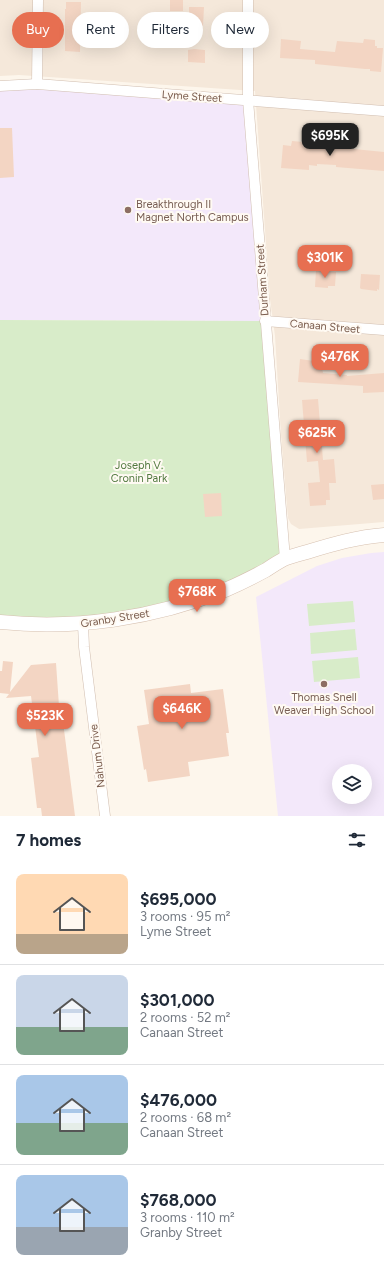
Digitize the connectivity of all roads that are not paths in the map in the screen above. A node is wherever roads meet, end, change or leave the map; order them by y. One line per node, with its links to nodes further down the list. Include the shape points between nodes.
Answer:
1 (38, 0): 3 (street)
2 (248, 0): 5 (street, Durham Street)
3 (36, 84): 4 (street, Lyme Street); 5 (street, Lyme Street)
4 (0, 86)
5 (248, 100): 6 (street, Lyme Street); 7 (street, Durham Street)
6 (384, 111)
7 (265, 321): 8 (street, Canaan Street); 10 (street, Durham Street)
8 (384, 330)
9 (384, 535): 10 (main road, Granby Street, via 364,536)
10 (284, 559): 12 (main road, Granby Street, via 226,589 181,605 136,616)
11 (0, 622): 12 (main road, Granby Street, via 25,625)
12 (83, 624): 13 (street, Nahum Drive)
13 (105, 816)

